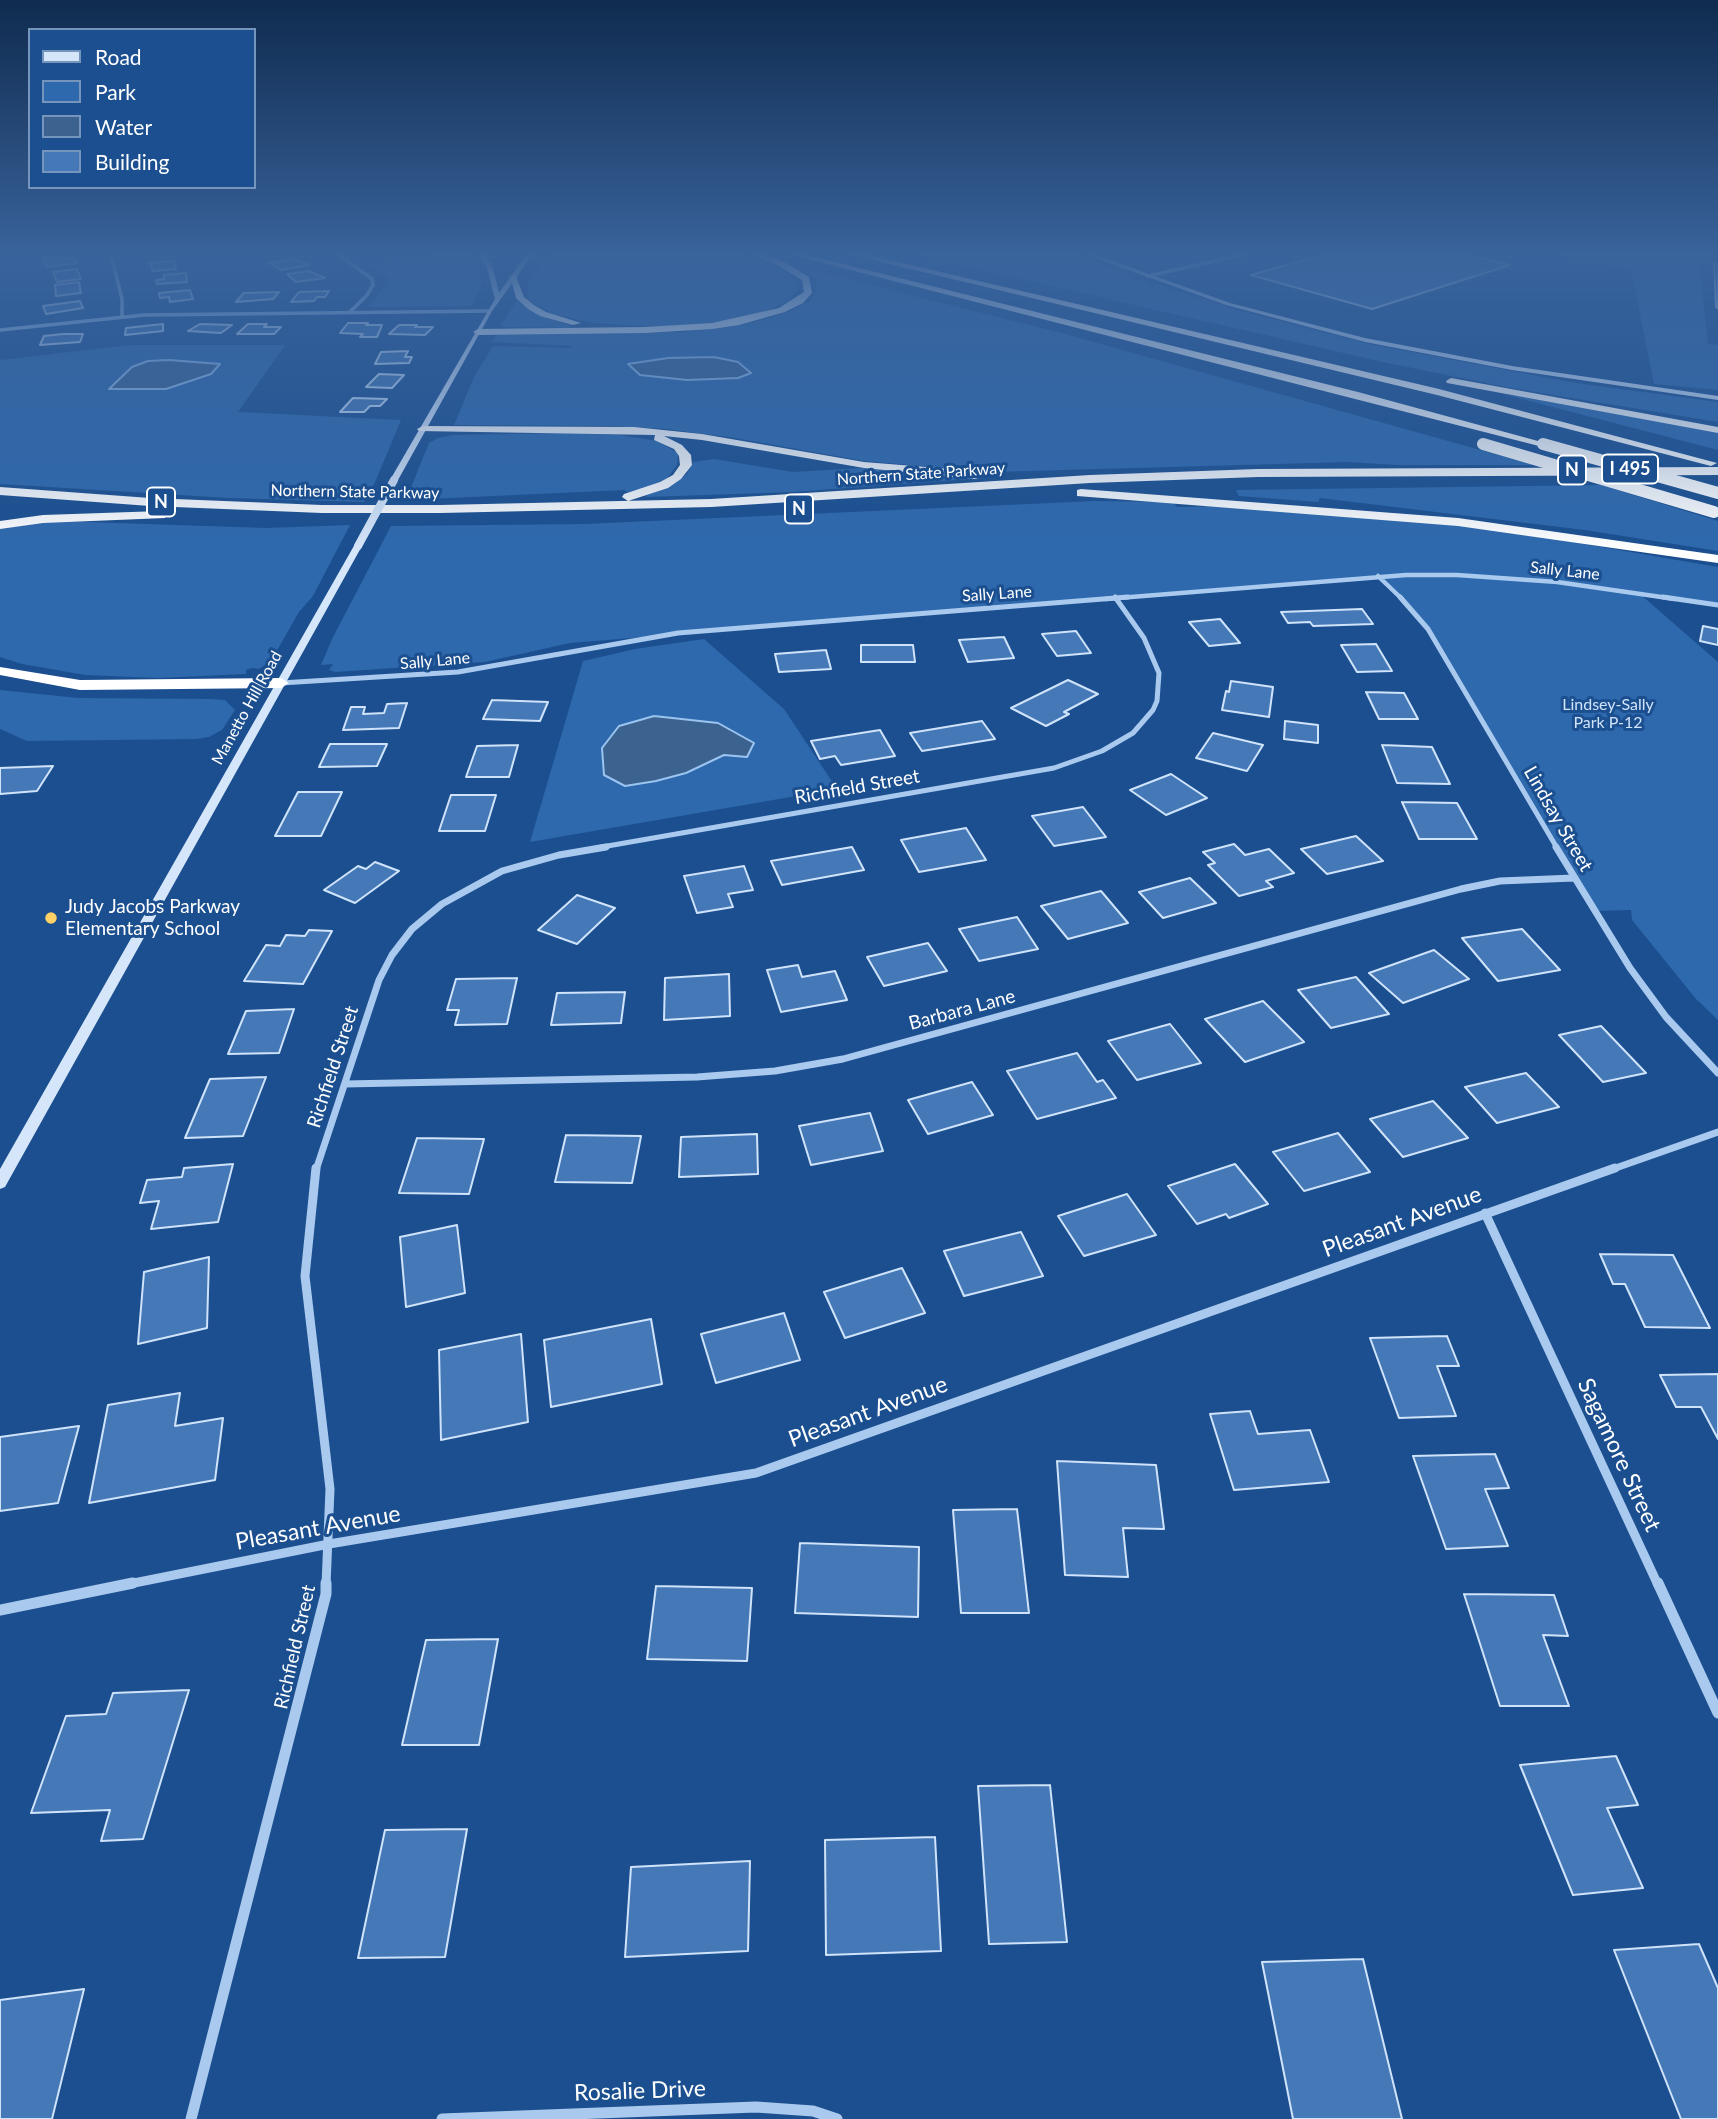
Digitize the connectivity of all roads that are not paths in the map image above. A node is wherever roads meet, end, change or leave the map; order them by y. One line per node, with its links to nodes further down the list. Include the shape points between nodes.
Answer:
1 (466, 353): 12 (main road, Manetto Hill Road)
2 (1162, 353): 10 (highway)
3 (1186, 353): 20 (highway, I 495, bridge)
4 (1276, 353): 14 (highway, I 495)
5 (1314, 353): 7 (highway)
6 (1434, 353): 9 (main road, via 1582,380)
7 (1398, 370)
8 (1437, 378): 11 (highway)
9 (1718, 398)
10 (1352, 406)
11 (1718, 429)
12 (422, 431): 16 (highway, via 634,430 864,465); 22 (highway, via 629,433 668,442 685,455 686,465 664,485); 31 (main road, Manetto Hill Road, bridge)
13 (1470, 440): 23 (highway, bridge)
14 (1718, 464)
15 (1718, 471): 16 (highway, Northern State Parkway / N, via 1258,473)
16 (1090, 479): 22 (highway, Northern State Parkway / N, via 711,503)
17 (1718, 483): 19 (highway, Northern State Parkway / N, via 1274,484)
18 (0, 491): 22 (highway, Northern State Parkway / N, via 322,509)
19 (1081, 493): 24 (highway, Northern State Parkway / N, via 583,518); 26 (highway, via 1458,522)
20 (1718, 493)
21 (0, 504): 24 (highway, Northern State Parkway / N)
22 (578, 505)
23 (1716, 513)
24 (161, 515): 25 (highway)
25 (0, 525)
26 (1718, 559)
27 (1378, 576): 28 (street, Sally Lane); 29 (street, Sally Lane, via 1511,578); 32 (street, Lindsay Street, via 1428,629)
28 (1115, 597): 31 (street, Sally Lane, via 678,633 458,672); 34 (street, Richfield Street, via 1144,638 1159,673 1157,701 1133,733 1102,751 1054,768 559,855 502,871 442,904 412,929 392,955 379,979)
29 (1718, 605)
30 (0, 671): 31 (highway, via 80,685)
31 (281, 683): 36 (main road, Manetto Hill Road)
32 (1574, 878): 33 (street, Lindsay Street, via 1630,968); 34 (street, Barbara Lane, via 1500,881 1461,889 843,1059 775,1071 696,1077)
33 (1718, 1073)
34 (345, 1084): 38 (street, Richfield Street, via 317,1163 304,1276 330,1489)
35 (1718, 1132): 37 (street, Pleasant Avenue)
36 (0, 1182)
37 (1485, 1213): 38 (street, Pleasant Avenue, via 756,1473); 40 (street, Sagamore Street)
38 (329, 1544): 39 (street, Pleasant Avenue); 41 (street, Richfield Street, via 326,1594)
39 (0, 1610)
40 (1718, 1713)
41 (191, 2119)
42 (442, 2119): 43 (street, Rosalie Drive, via 756,2107 813,2111)
43 (837, 2119)

